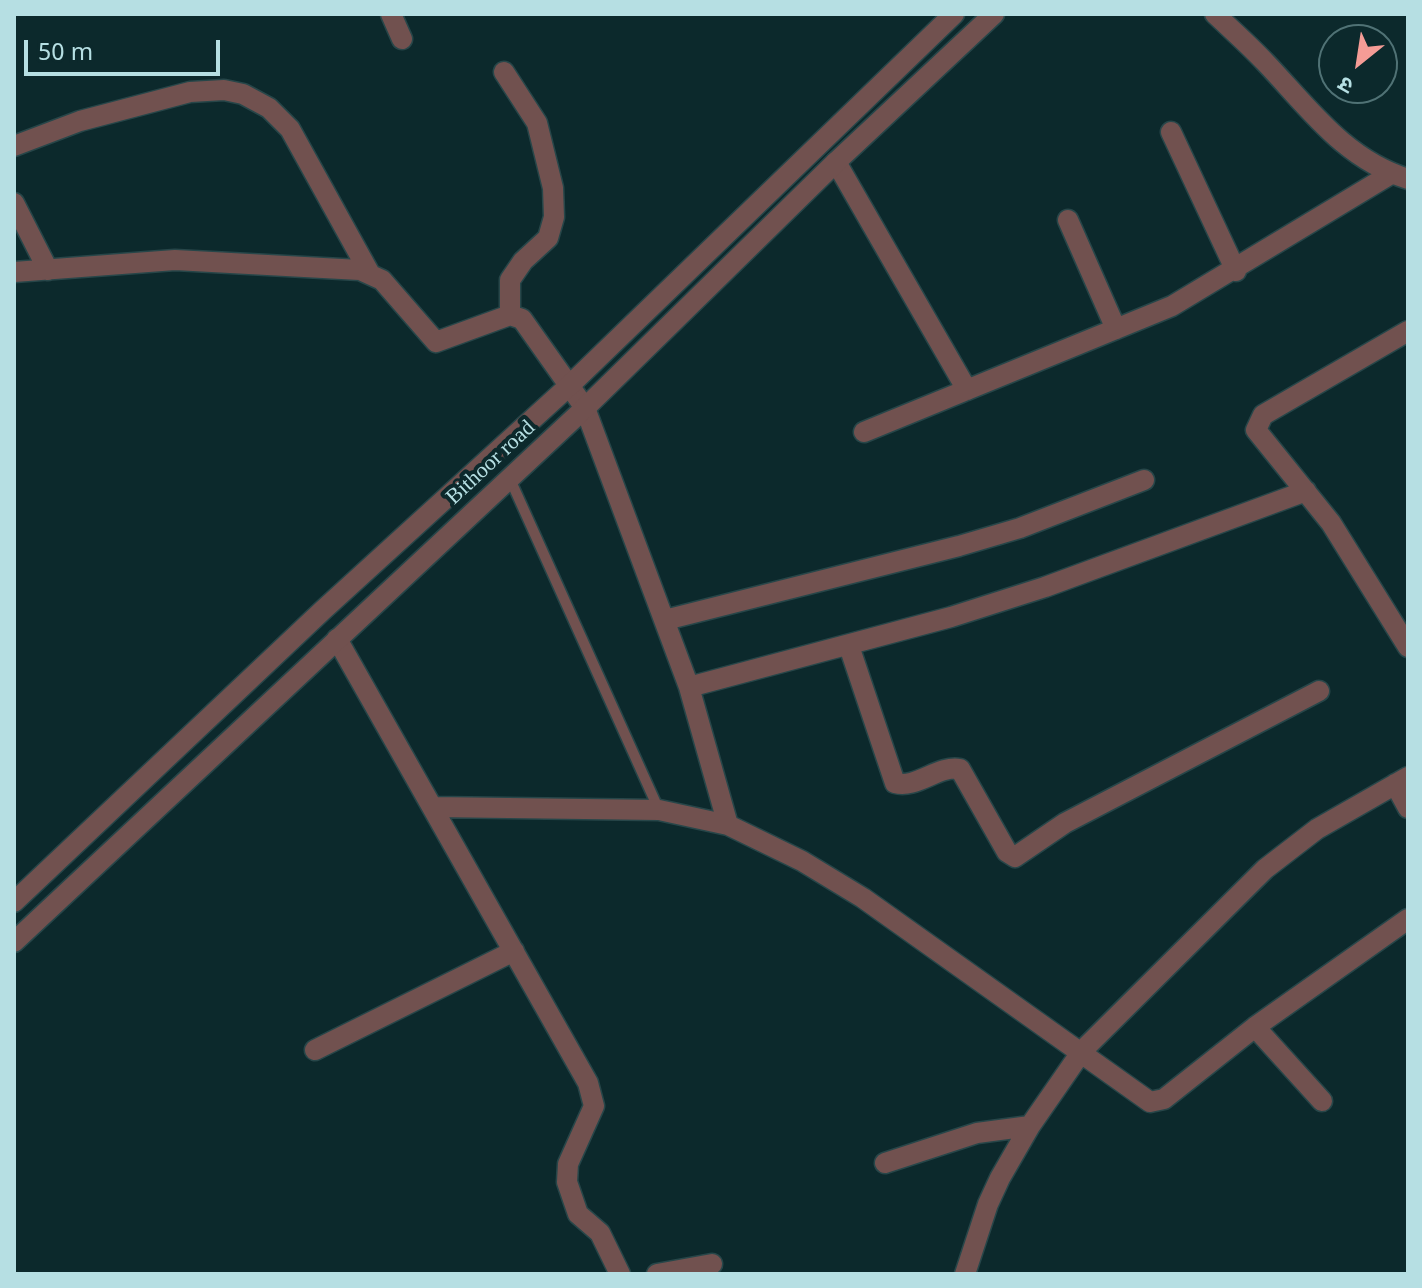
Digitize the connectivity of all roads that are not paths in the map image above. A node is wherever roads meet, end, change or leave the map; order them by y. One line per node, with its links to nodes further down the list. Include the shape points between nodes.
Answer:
1 (391, 14): 5 (street)
2 (954, 14): 20 (street)
3 (994, 14): 9 (street, Bithoor road)
4 (1215, 14): 10 (street, via 1316,120 1366,162)
5 (402, 39)
6 (504, 72): 17 (street, via 537,123 553,188 554,217 551,234 510,280)
7 (1171, 132): 14 (street)
8 (14, 146): 16 (street, via 80,121 190,92 243,94 269,108 290,129)
9 (836, 162): 21 (street); 22 (street, Bithoor road)
10 (1399, 176): 14 (street)
11 (14, 203): 13 (street)
12 (1068, 220): 18 (street)
13 (48, 270): 15 (street); 16 (street, via 175,260)
14 (1236, 271): 18 (street)
15 (14, 272)
16 (369, 272): 17 (street, via 390,287 436,342)
17 (510, 315): 20 (street, via 527,323)
18 (1116, 329): 21 (street)
19 (1408, 331): 26 (street, via 1256,425 1258,435)
20 (570, 385): 22 (street); 38 (street)
21 (967, 390): 23 (street)
22 (585, 408): 24 (street, Bithoor road); 27 (street)
23 (864, 432)
24 (510, 479): 28 (street, Bithoor road); 36 (lane)
25 (1144, 480): 27 (street, via 959,546)
26 (1306, 491): 29 (street, via 1045,587); 30 (street)
27 (665, 620): 31 (street)
28 (337, 639): 34 (street); 40 (street, Bithoor road)
29 (849, 646): 31 (street); 32 (street, via 895,783 960,769 1007,852 1015,857 1065,823)
30 (1408, 647)
31 (689, 687): 37 (street)
32 (1319, 691)
33 (1402, 780): 35 (street); 44 (street, via 1317,829 1265,869)
34 (433, 807): 36 (street); 41 (street)
35 (1408, 808)
36 (659, 810): 37 (street)
37 (728, 825): 44 (street, via 863,898)
38 (14, 902)
39 (1408, 919): 42 (street)
40 (14, 942)
41 (514, 951): 43 (street); 49 (street, via 588,1083 594,1106 568,1164 567,1182 578,1214 600,1233)
42 (1255, 1027): 44 (street, via 1154,1102 1140,1097); 45 (street)
43 (315, 1050)
44 (1082, 1051): 46 (street)
45 (1322, 1101)
46 (1030, 1126): 47 (street, via 977,1133); 51 (street, via 988,1204)
47 (885, 1163)
48 (712, 1264): 50 (street)
49 (620, 1274)
50 (657, 1274)
51 (965, 1274)

